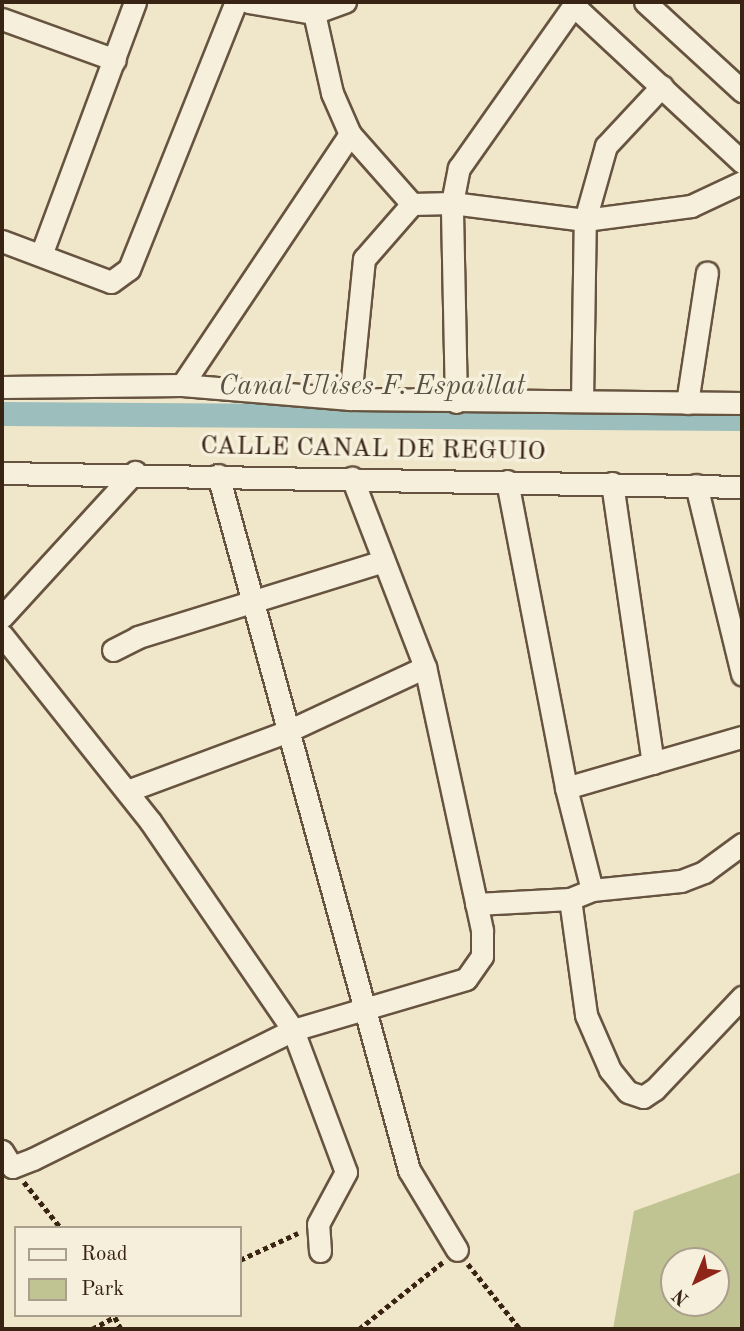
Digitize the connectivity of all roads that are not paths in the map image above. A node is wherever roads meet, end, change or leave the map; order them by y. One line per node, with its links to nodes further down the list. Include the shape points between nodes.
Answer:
1 (135, 2): 9 (street)
2 (236, 2): 19 (street, via 129,269 111,282)
3 (247, 2): 7 (street)
4 (345, 2): 7 (street)
5 (645, 2): 11 (street)
6 (575, 3): 10 (street); 15 (street, via 460,167)
7 (314, 13): 12 (street, via 332,93)
8 (2, 19): 9 (street)
9 (115, 60): 19 (street)
10 (662, 86): 13 (street); 17 (street, via 606,146)
11 (742, 91)
12 (350, 134): 16 (street); 21 (street)
13 (742, 162)
14 (742, 182): 17 (street, via 691,206)
15 (452, 203): 16 (street); 17 (street); 25 (street)
16 (412, 204): 23 (street, via 364,259)
17 (585, 220): 24 (street)
18 (2, 241): 19 (street)
19 (41, 255)
20 (707, 273): 26 (street)
21 (182, 385): 22 (street, CALLE CANAL DE REGUIO); 23 (street, CALLE CANAL DE REGUIO)
22 (2, 387)
23 (350, 399): 25 (street, CALLE CANAL DE REGUIO)
24 (582, 401): 25 (street, CALLE CANAL DE REGUIO); 26 (street, CALLE CANAL DE REGUIO)
25 (456, 402)
26 (687, 403): 27 (street, CALLE CANAL DE REGUIO)
27 (742, 403)
28 (135, 472): 29 (street, CALLE CANAL DE REGUIO); 30 (street, CALLE CANAL DE REGUIO); 38 (street)
29 (2, 473)
30 (218, 475): 31 (street, CALLE CANAL DE REGUIO); 37 (street)
31 (352, 478): 32 (street, CALLE CANAL DE REGUIO); 36 (street)
32 (507, 481): 33 (street, CALLE CANAL DE REGUIO); 46 (street)
33 (612, 483): 34 (street, CALLE CANAL DE REGUIO); 45 (street)
34 (696, 485): 35 (street, CALLE CANAL DE REGUIO); 42 (street)
35 (742, 487)
36 (384, 561): 37 (street); 41 (street)
37 (253, 605): 40 (street, via 138,636); 43 (street)
38 (2, 617)
39 (2, 635): 47 (street)
40 (113, 650)
41 (425, 667): 43 (street); 51 (street)
42 (742, 674)
43 (288, 731): 47 (street); 53 (street)
44 (742, 737): 45 (street)
45 (653, 763): 46 (street)
46 (566, 788): 49 (street)
47 (127, 792): 54 (street)
48 (742, 844): 49 (street, via 704,872 681,881)
49 (592, 890): 50 (street)
50 (570, 899): 51 (street); 52 (street, via 586,1014 610,1070 628,1092 643,1097 655,1089)
51 (476, 904): 53 (street, via 482,930 477,969 466,979)
52 (742, 997)
53 (364, 1012): 54 (street); 56 (street, via 409,1170)
54 (293, 1030): 55 (street); 57 (street, via 346,1172 318,1224)
55 (7, 1159)
56 (457, 1250)
57 (320, 1251)

